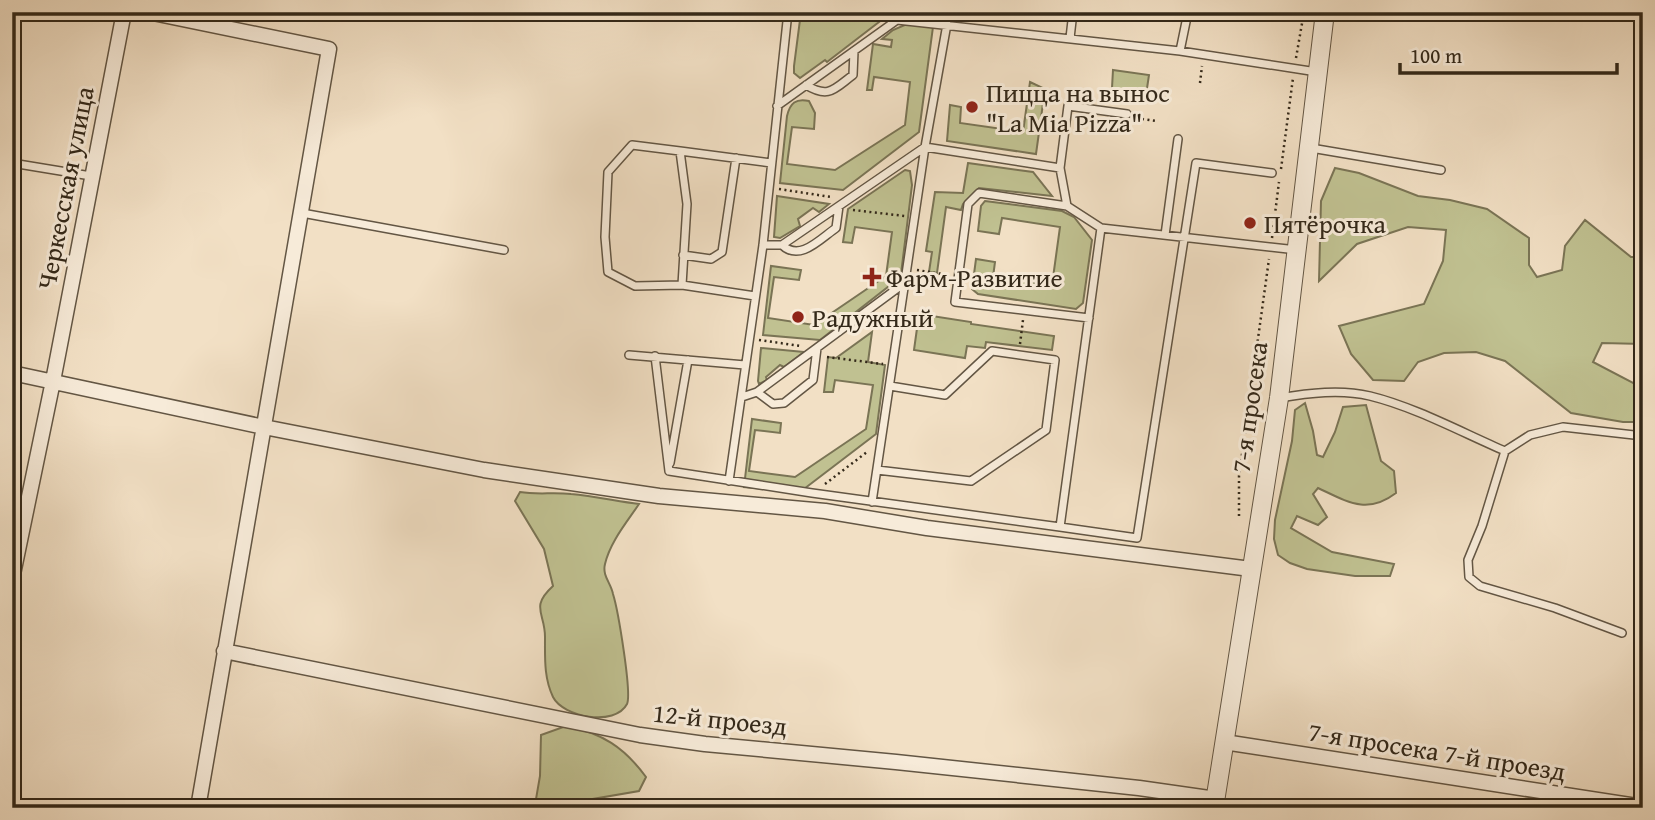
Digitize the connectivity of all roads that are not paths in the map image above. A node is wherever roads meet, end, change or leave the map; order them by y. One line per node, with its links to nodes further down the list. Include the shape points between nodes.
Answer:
1 (124, 12): 26 (street, Черкесская улица)
2 (137, 12): 7 (street)
3 (788, 12): 14 (lane)
4 (1073, 12): 9 (lane)
5 (1188, 12): 11 (lane)
6 (1325, 12): 12 (street, 7-я просека)
7 (153, 13): 29 (street, via 329,49)
8 (947, 24): 9 (lane); 10 (lane, via 897,20); 17 (lane)
9 (1070, 38): 11 (lane)
10 (854, 51): 13 (lane); 13 (lane, via 853,75 829,92 819,93)
11 (1180, 51): 12 (lane)
12 (1318, 72): 18 (street, 7-я просека)
13 (806, 85): 14 (lane)
14 (777, 106): 22 (lane)
15 (1127, 114): 23 (lane, via 1068,106)
16 (1178, 139): 31 (lane)
17 (925, 147): 23 (lane); 28 (lane); 38 (lane)
18 (1309, 147): 24 (lane); 36 (street, 7-я просека)
19 (680, 151): 20 (lane); 37 (lane, via 687,204); 39 (lane, via 632,145 608,172 605,237 608,272 635,286)
20 (736, 158): 22 (lane); 37 (lane, via 722,252 711,259)
21 (12, 163): 26 (lane)
22 (771, 163): 33 (lane)
23 (1060, 168): 27 (lane)
24 (1441, 170)
25 (1272, 173): 32 (lane, via 1196,163)
26 (91, 176): 48 (street, Черкесская улица)
27 (1067, 206): 30 (lane); 41 (lane, via 979,193 968,204 955,302)
28 (839, 207): 34 (lane); 34 (lane, via 836,228 800,253 789,252)
29 (302, 213): 35 (lane); 53 (street)
30 (1101, 228): 31 (lane); 41 (lane)
31 (1165, 235): 32 (lane)
32 (1184, 237): 36 (lane); 60 (lane, via 1138,538)
33 (763, 245): 34 (lane); 40 (lane)
34 (782, 245)
35 (503, 250)
36 (1297, 250): 52 (street, 7-я просека)
37 (683, 255): 39 (lane)
38 (906, 282): 42 (lane); 49 (lane)
39 (681, 285): 40 (lane)
40 (755, 296): 46 (lane)
41 (1089, 318): 60 (lane)
42 (816, 352): 50 (lane); 50 (lane, via 813,380 783,402 773,404)
43 (629, 355): 44 (lane)
44 (655, 356): 45 (lane); 57 (lane)
45 (688, 360): 46 (lane); 57 (lane)
46 (745, 365): 51 (lane)
47 (12, 373): 48 (street)
48 (53, 381): 53 (street); 62 (street, Черкесская улица)
49 (890, 386): 56 (lane); 56 (lane, via 944,395 992,351 1055,360 1046,430 971,481)
50 (757, 392): 51 (lane)
51 (742, 397): 58 (lane)
52 (1279, 398): 55 (lane, via 1318,392 1370,396); 61 (street, 7-я просека)
53 (264, 427): 61 (street, via 484,470 659,496 825,511); 64 (street)
54 (1643, 436): 55 (lane, via 1563,427 1530,435)
55 (1505, 452): 63 (lane, via 1468,560 1469,577 1480,586)
56 (877, 470): 59 (lane)
57 (669, 471): 58 (lane)
58 (729, 481): 59 (lane)
59 (872, 502): 60 (lane)
60 (1060, 527)
61 (1251, 569): 65 (street, 7-я просека)
62 (12, 579)
63 (1622, 633)
64 (224, 651): 66 (street, 12-й проезд, via 640,735 1126,787); 68 (street)
65 (1224, 742): 66 (street, 7-я просека); 67 (street, 7-я просека 7-й проезд)
66 (1215, 804)
67 (1643, 807)
68 (198, 808)

